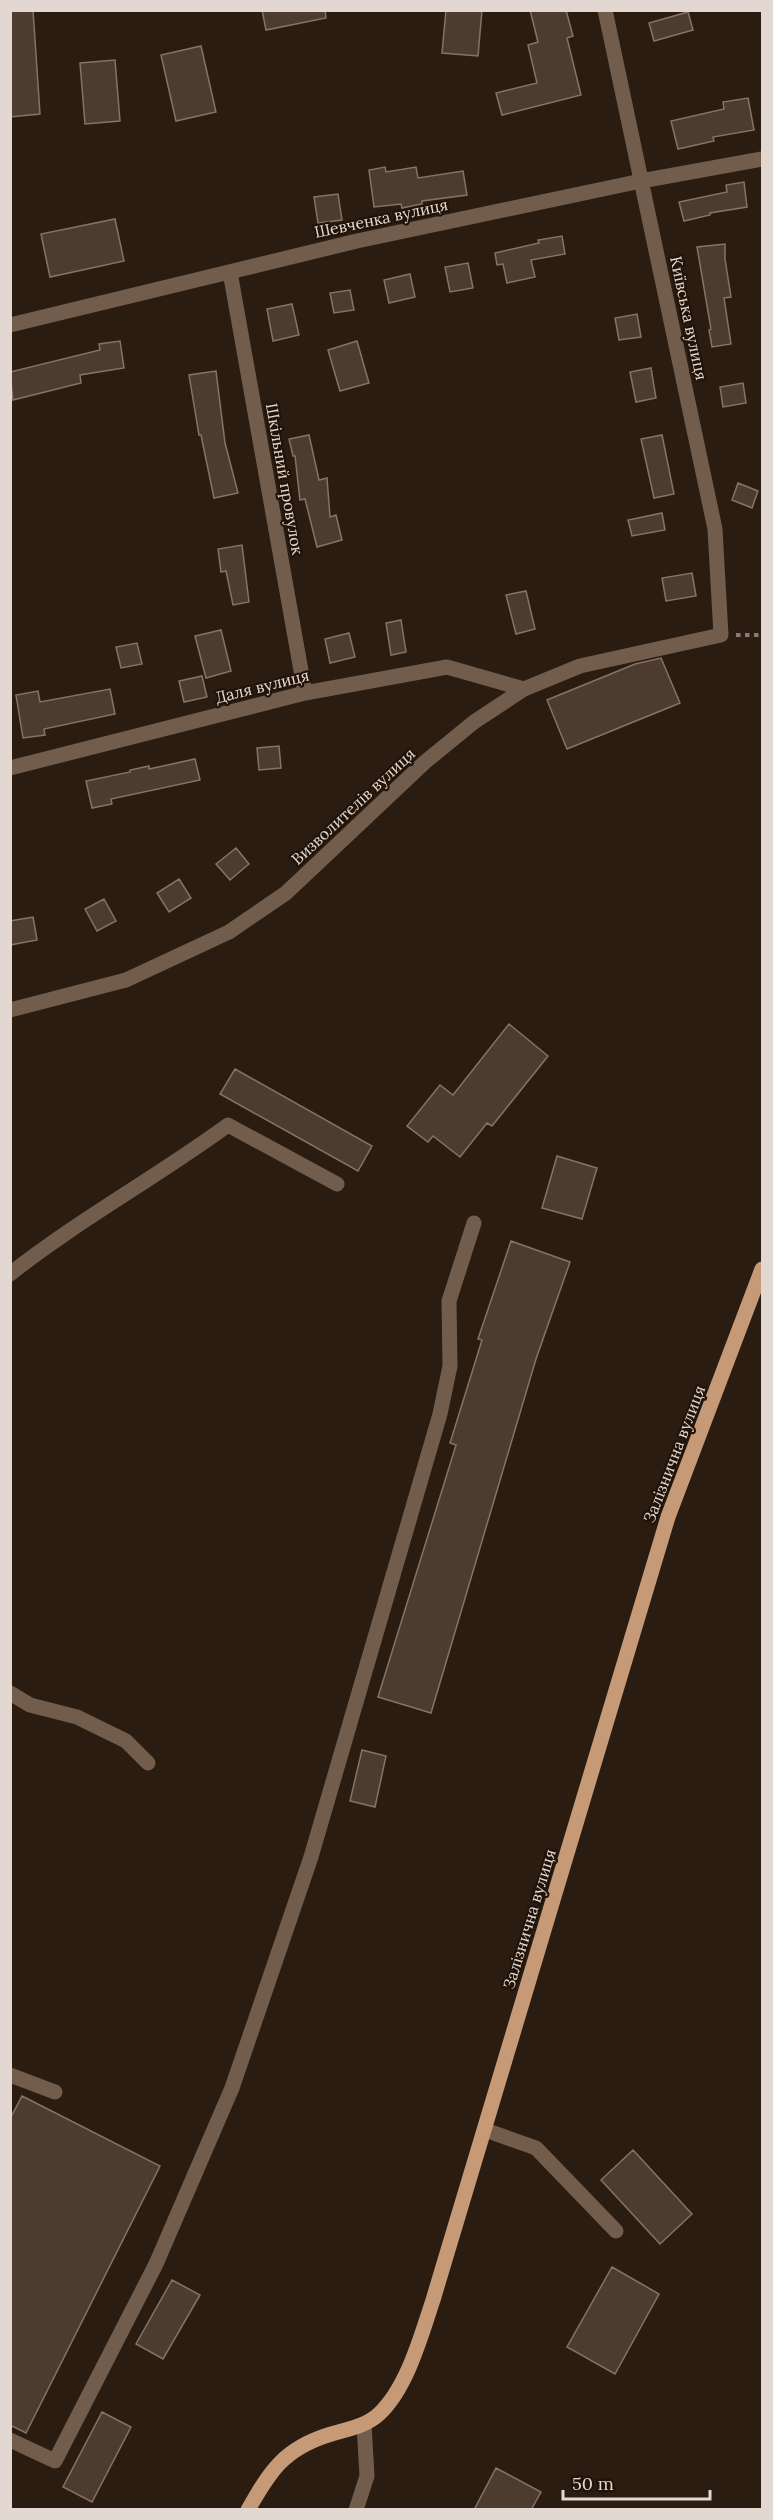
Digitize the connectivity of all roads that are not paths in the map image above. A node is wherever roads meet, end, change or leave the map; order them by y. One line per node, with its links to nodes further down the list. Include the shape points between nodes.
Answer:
1 (605, 10): 3 (street, Київська вулиця)
2 (762, 159): 3 (street, Шевченка вулиця)
3 (641, 181): 4 (street, Шевченка вулиця); 6 (street, Київська вулиця, via 715,529)
4 (231, 272): 5 (street, Шевченка вулиця); 8 (street, Шкільний провулок)
5 (10, 325)
6 (721, 635): 7 (street, Визволителів вулиця, via 580,666)
7 (524, 689): 8 (street, Даля вулиця, via 447,668); 10 (street, Визволителів вулиця, via 474,722 425,762 286,892 229,933 126,980)
8 (305, 693): 9 (street, Даля вулиця)
9 (10, 768)
10 (10, 1010)
11 (337, 1184): 14 (street, via 228,1125)
12 (474, 1223): 22 (street, via 449,1301 450,1366 419,1492 311,1857 232,2088 156,2264 55,2461)
13 (762, 1269): 19 (main road, Залізнична вулиця, via 668,1517)
14 (10, 1274)
15 (10, 1692): 16 (street, via 30,1705 78,1718 126,1741)
16 (148, 1763)
17 (10, 2075): 18 (street)
18 (55, 2092)
19 (484, 2130): 20 (street, via 536,2148); 21 (main road, Залізнична вулиця, via 413,2358 389,2404)
20 (616, 2231)
21 (364, 2424): 23 (main road, Залізнична вулиця, via 303,2444 281,2460); 24 (street, via 367,2476)
22 (10, 2440)
23 (248, 2510)
24 (356, 2510)

